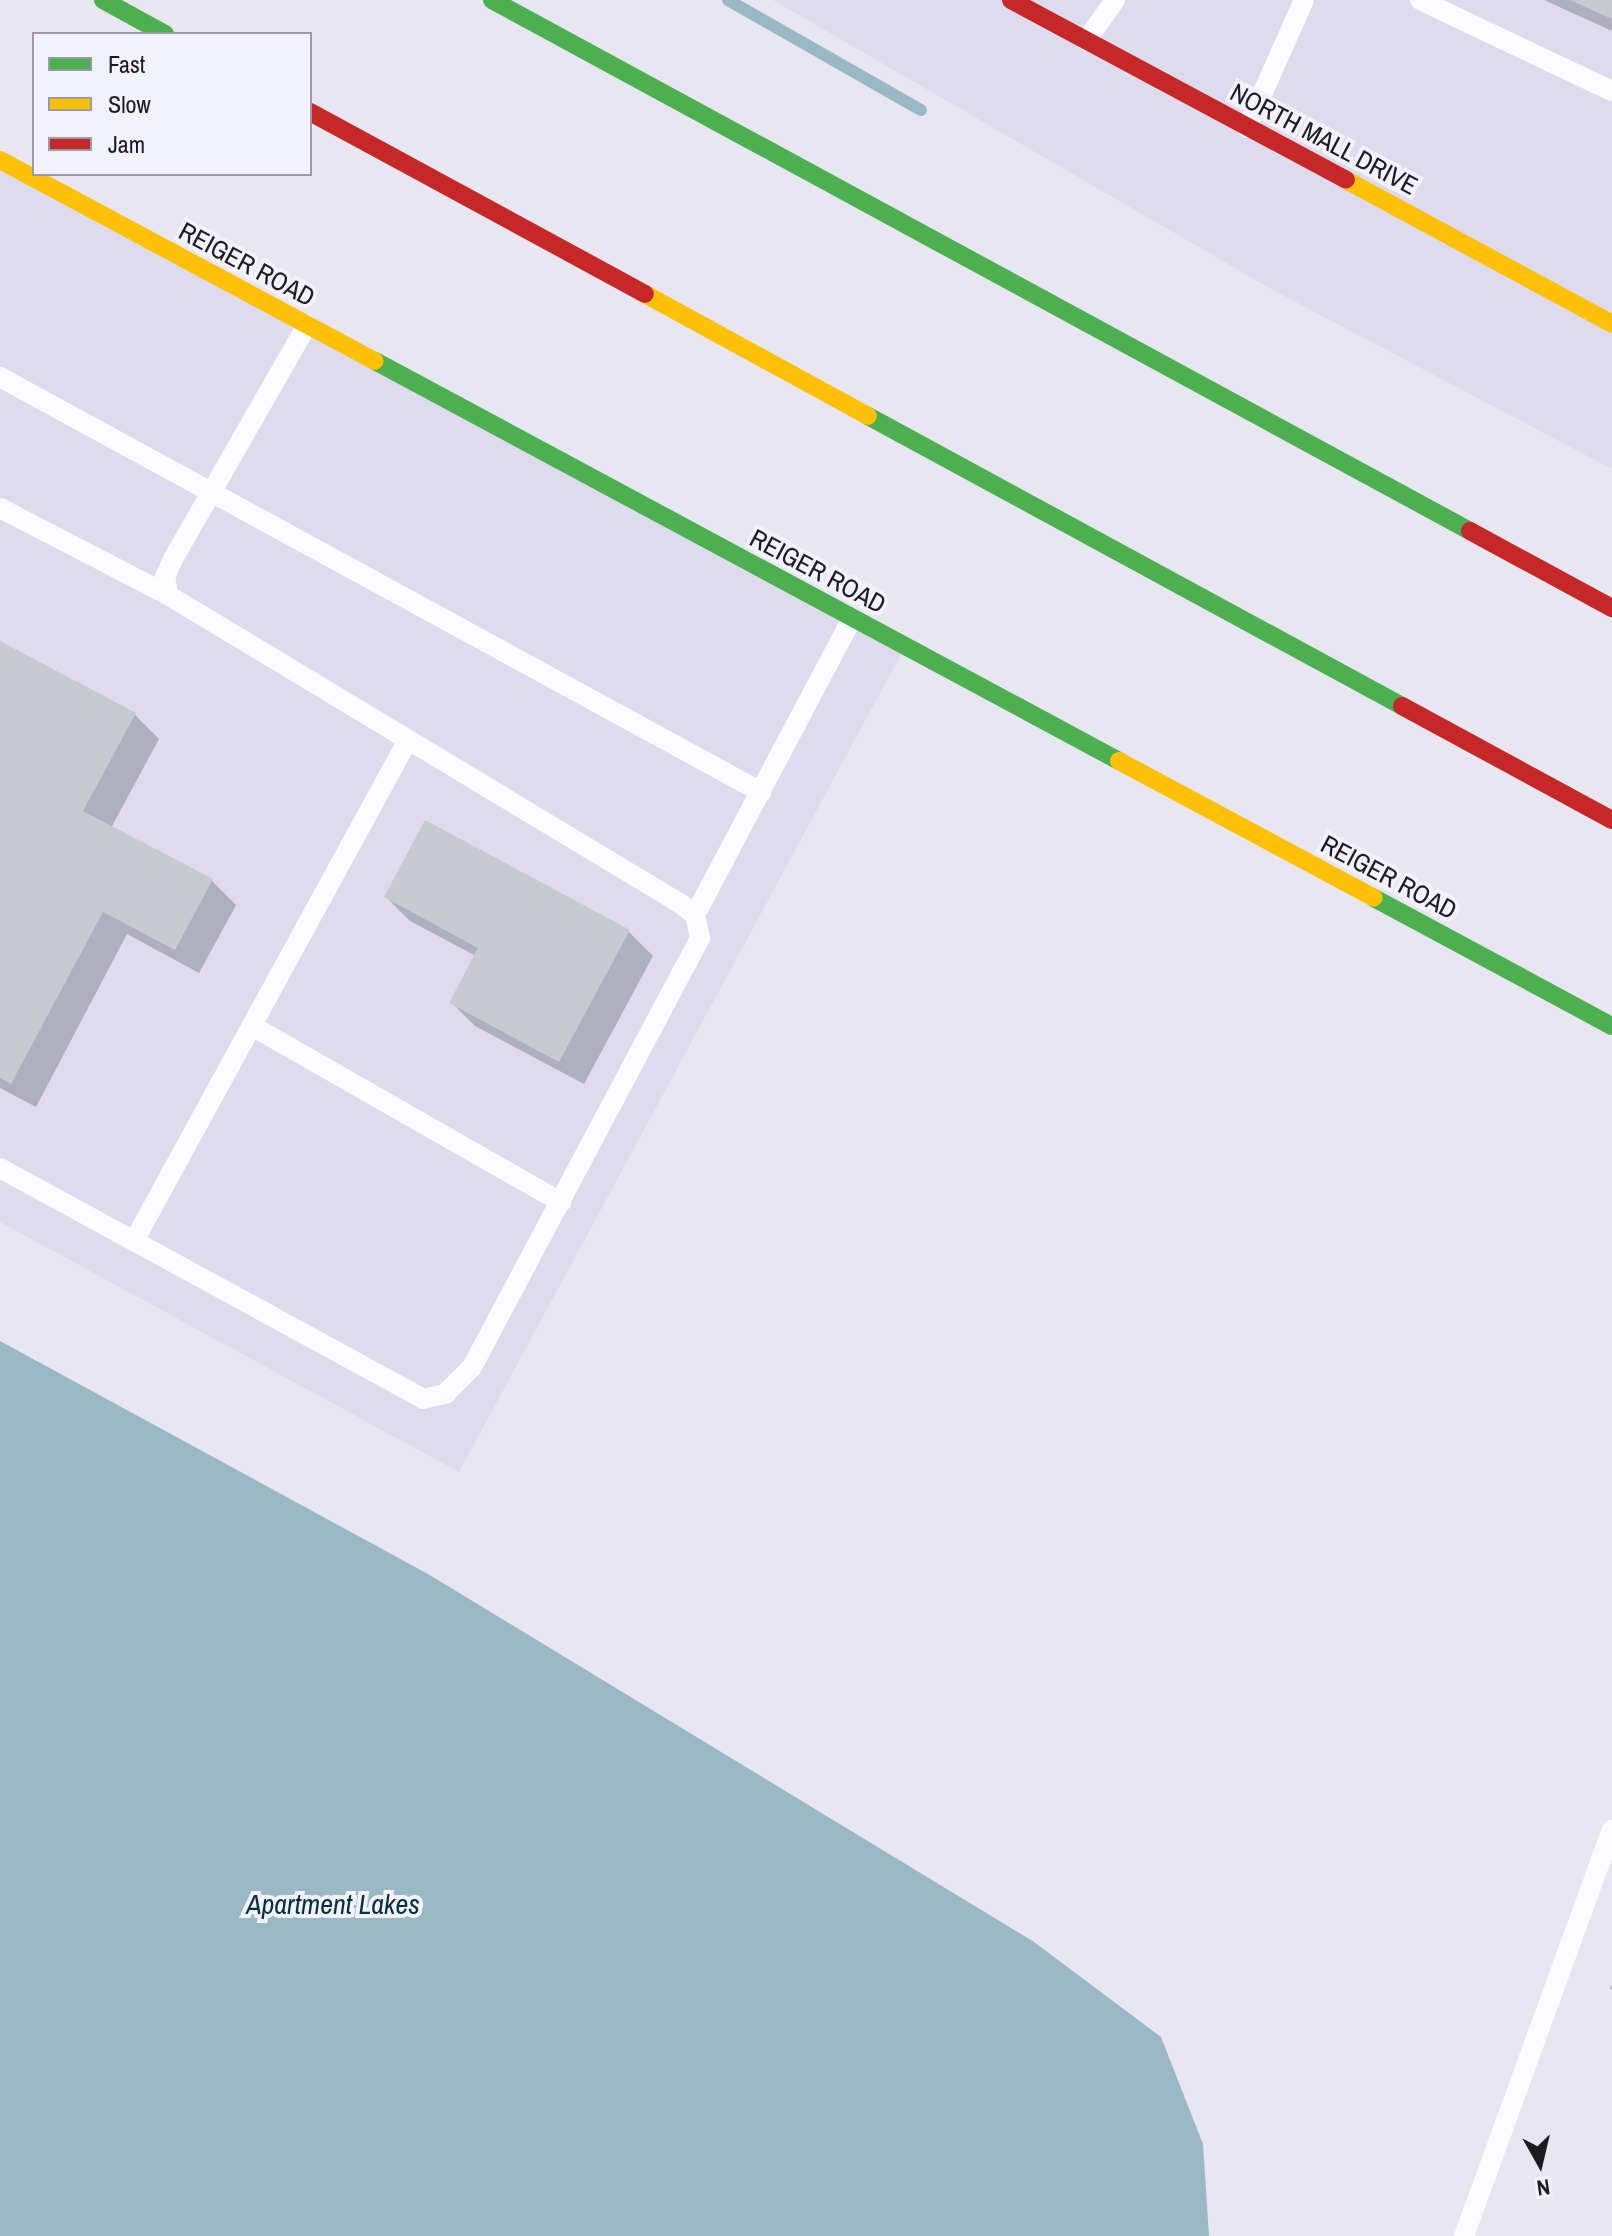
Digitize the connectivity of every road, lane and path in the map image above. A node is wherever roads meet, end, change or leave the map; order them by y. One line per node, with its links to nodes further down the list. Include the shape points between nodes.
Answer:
1 (103, 0): 7 (main road)
2 (492, 0): 19 (main road)
3 (1011, 0): 8 (main road, NORTH MALL DRIVE)
4 (1115, 0): 8 (lane)
5 (1304, 0): 11 (lane)
6 (1420, 0): 9 (lane)
7 (161, 32)
8 (1086, 41): 11 (main road, NORTH MALL DRIVE)
9 (1612, 91)
10 (312, 113): 23 (main road)
11 (1247, 128): 13 (main road, NORTH MALL DRIVE)
12 (0, 160): 14 (main road, REIGER ROAD)
13 (1612, 324)
14 (307, 325): 16 (lane); 20 (main road, REIGER ROAD)
15 (0, 377): 16 (lane)
16 (211, 493): 18 (lane, via 165,577); 22 (lane)
17 (0, 508): 18 (lane)
18 (168, 595): 21 (lane)
19 (1612, 608)
20 (852, 618): 22 (lane); 26 (main road, REIGER ROAD)
21 (408, 740): 24 (lane); 25 (lane)
22 (761, 792): 24 (lane)
23 (1612, 820)
24 (695, 915): 28 (lane, via 700,938 690,967)
25 (252, 1026): 28 (lane); 29 (lane)
26 (1612, 1026)
27 (0, 1168): 29 (lane)
28 (561, 1202): 29 (lane, via 472,1367 445,1394 423,1399)
29 (134, 1241)
30 (1612, 1830): 31 (lane)
31 (1464, 2236)

